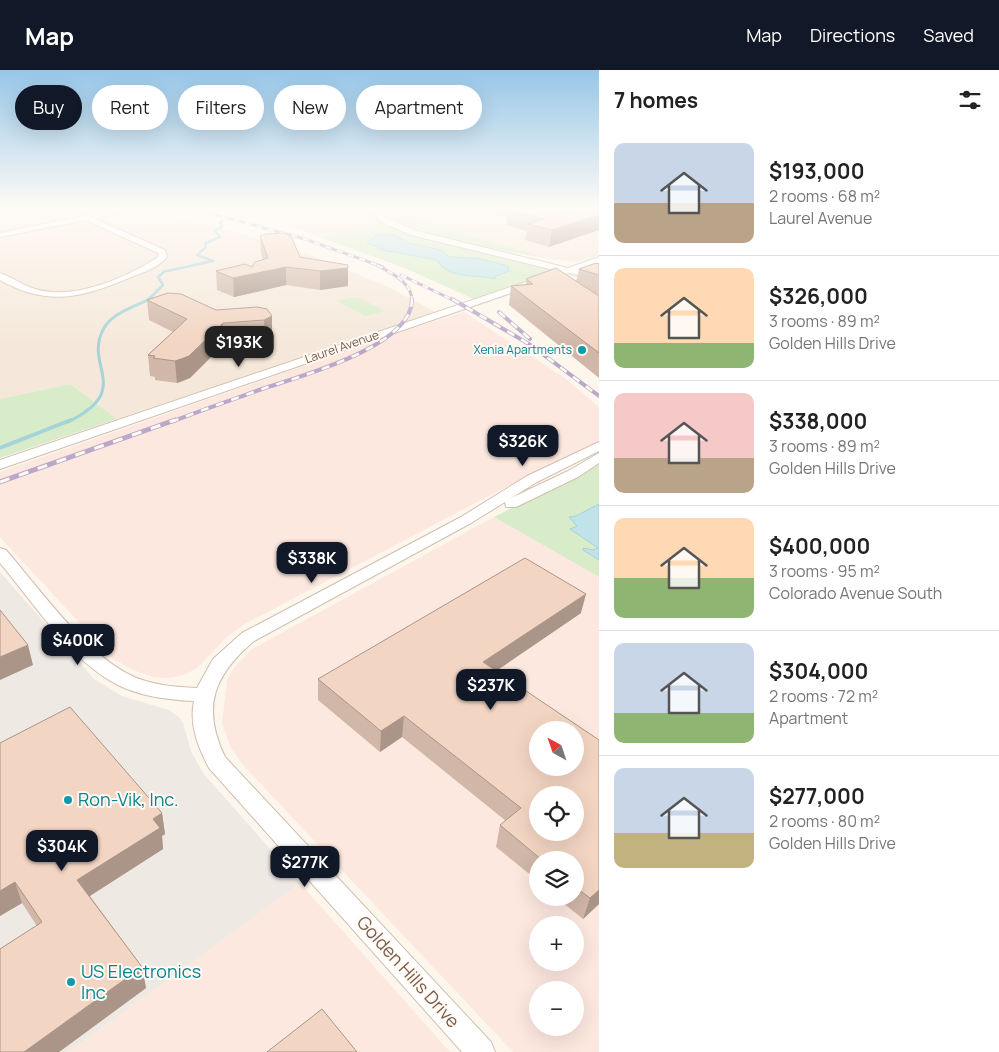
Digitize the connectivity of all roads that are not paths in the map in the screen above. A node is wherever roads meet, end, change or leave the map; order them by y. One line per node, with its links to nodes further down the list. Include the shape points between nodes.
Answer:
1 (161, 253): 6 (street, via 163,255 157,262 104,286 77,293 45,294 20,289)
2 (511, 253): 4 (street)
3 (599, 260): 4 (street, Laurel Avenue)
4 (575, 268): 5 (street); 7 (street); 10 (street, Laurel Avenue)
5 (599, 272)
6 (0, 276)
7 (599, 278)
8 (599, 446): 11 (street, Golden Hills Drive, via 532,479)
9 (599, 457): 11 (street, Golden Hills Drive, via 573,474 503,507)
10 (0, 465)
11 (466, 520): 13 (street, Golden Hills Drive, via 248,638 222,660)
12 (0, 553): 13 (street, via 83,648 120,678 161,691)
13 (203, 694): 14 (street, Golden Hills Drive, via 201,712 206,739 217,762)
14 (480, 1052)

